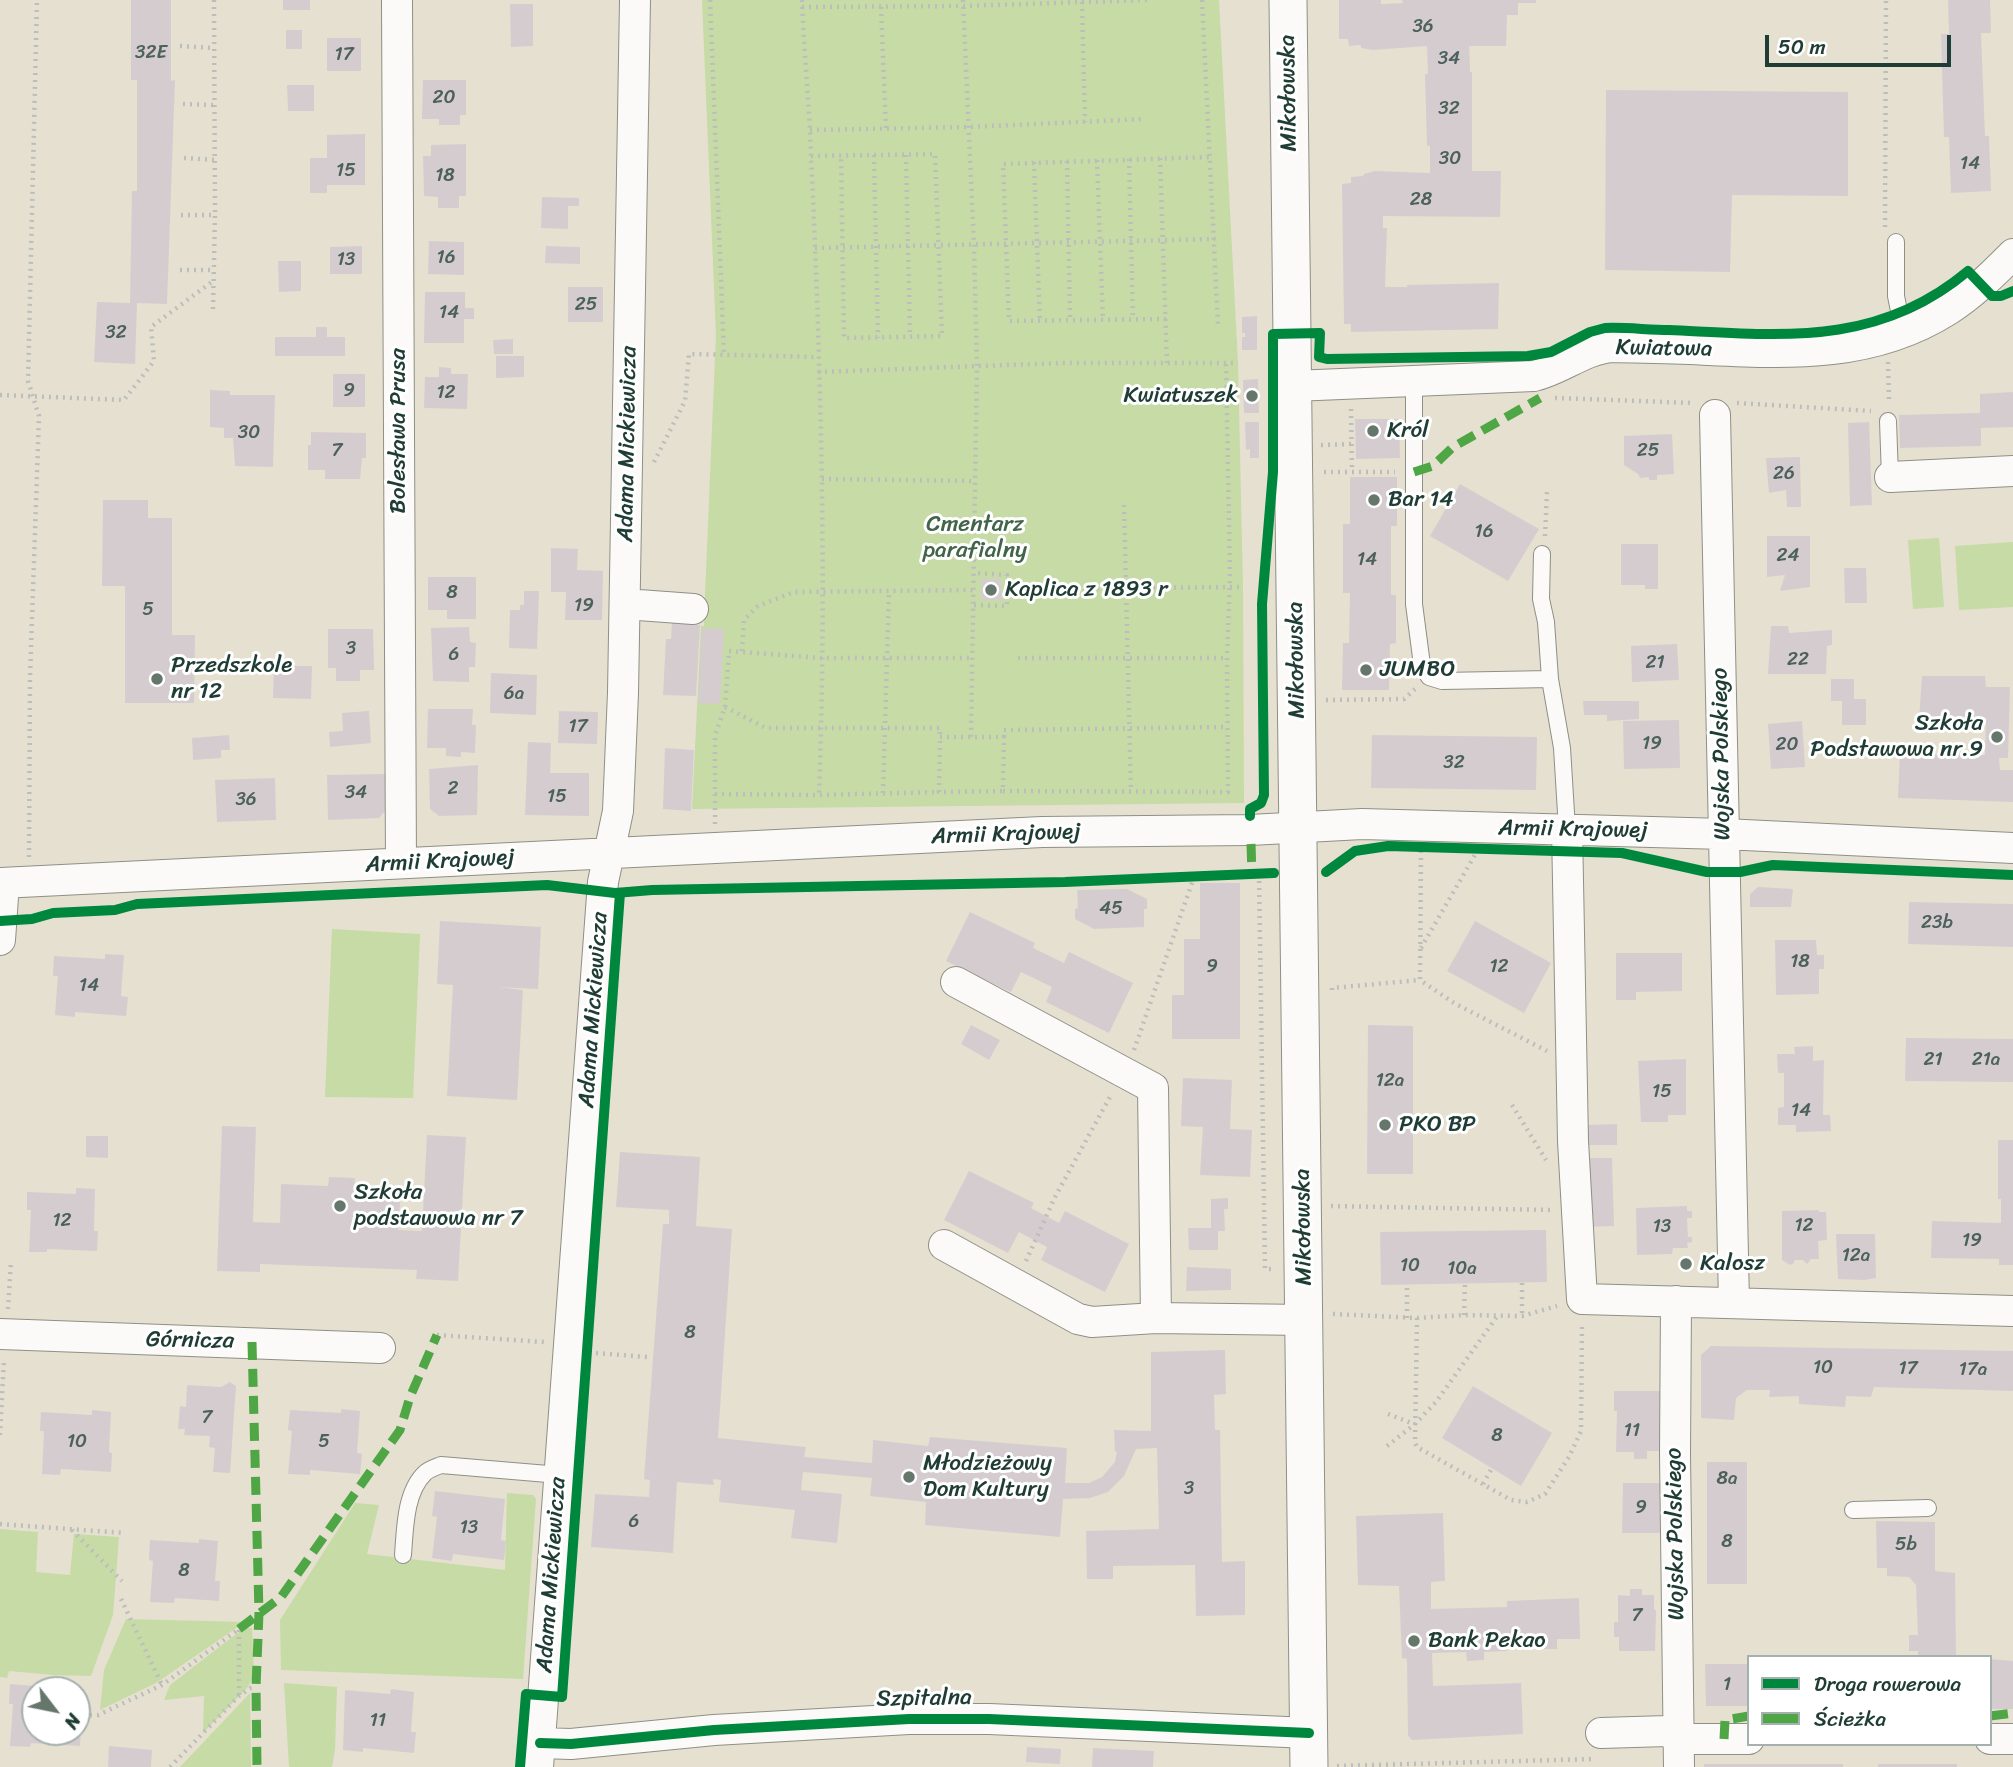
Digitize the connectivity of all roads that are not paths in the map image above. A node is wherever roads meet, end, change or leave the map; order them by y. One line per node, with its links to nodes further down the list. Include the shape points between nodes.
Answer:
1 (397, 0): 22 (street, Bolesława Prusa)
2 (635, 0): 14 (street, Adama Mickiewicza)
3 (1288, 0): 8 (street, Mikołowska)
4 (1891, 241): 6 (lane)
5 (2013, 254): 6 (street, Kwiatowa, via 1947,310)
6 (1903, 331): 7 (street, Kwiatowa, via 1850,347 1808,353 1605,348 1534,376)
7 (1414, 381): 8 (street, Kwiatowa); 16 (lane, via 1415,604 1422,665 1429,677 1442,681)
8 (1293, 386): 17 (street, Mikołowska)
9 (1716, 407): 19 (street, Wojska Polskiego)
10 (1882, 416): 12 (lane)
11 (2013, 471): 12 (street)
12 (1890, 477)
13 (1544, 550): 16 (lane, via 1541,599)
14 (625, 604): 15 (street); 21 (street, Adama Mickiewicza, via 618,811)
15 (693, 609)
16 (1550, 679): 18 (lane, via 1563,748)
17 (1298, 827): 18 (street, Armii Krajowej); 21 (street, Armii Krajowej, via 1042,832); 30 (street, Mikołowska, via 1304,1268)
18 (1567, 829): 19 (street, Armii Krajowej); 27 (street, via 1573,1141 1582,1299)
19 (1724, 834): 20 (street, Armii Krajowej); 28 (street, Wojska Polskiego)
20 (2013, 848)
21 (609, 854): 22 (street, Armii Krajowej); 34 (street, Adama Mickiewicza, via 603,883)
22 (401, 863): 23 (street, Armii Krajowej)
23 (2, 883): 24 (street)
24 (0, 940)
25 (956, 982): 31 (street, via 1153,1088)
26 (944, 1245): 31 (street, Mikołowska, via 1078,1319)
27 (1676, 1301): 28 (street); 43 (street, Wojska Polskiego)
28 (1734, 1303): 29 (street)
29 (2013, 1311)
30 (1316, 1317): 31 (street, Mikołowska); 42 (street, Mikołowska)
31 (1156, 1318)
32 (0, 1334): 33 (street, Górnicza)
33 (380, 1348)
34 (560, 1475): 37 (lane, via 441,1465 426,1472 407,1513); 44 (street, Adama Mickiewicza)
35 (1928, 1508): 36 (lane)
36 (1853, 1510)
37 (403, 1555)
38 (1747, 1739): 43 (street)
39 (1992, 1739): 40 (street)
40 (2013, 1739)
41 (1598, 1746): 43 (street, via 1667,1731)
42 (1309, 1750): 44 (street, Szpitalna, via 989,1719 909,1719 713,1730 571,1744)
43 (1679, 1753)
44 (539, 1755)

